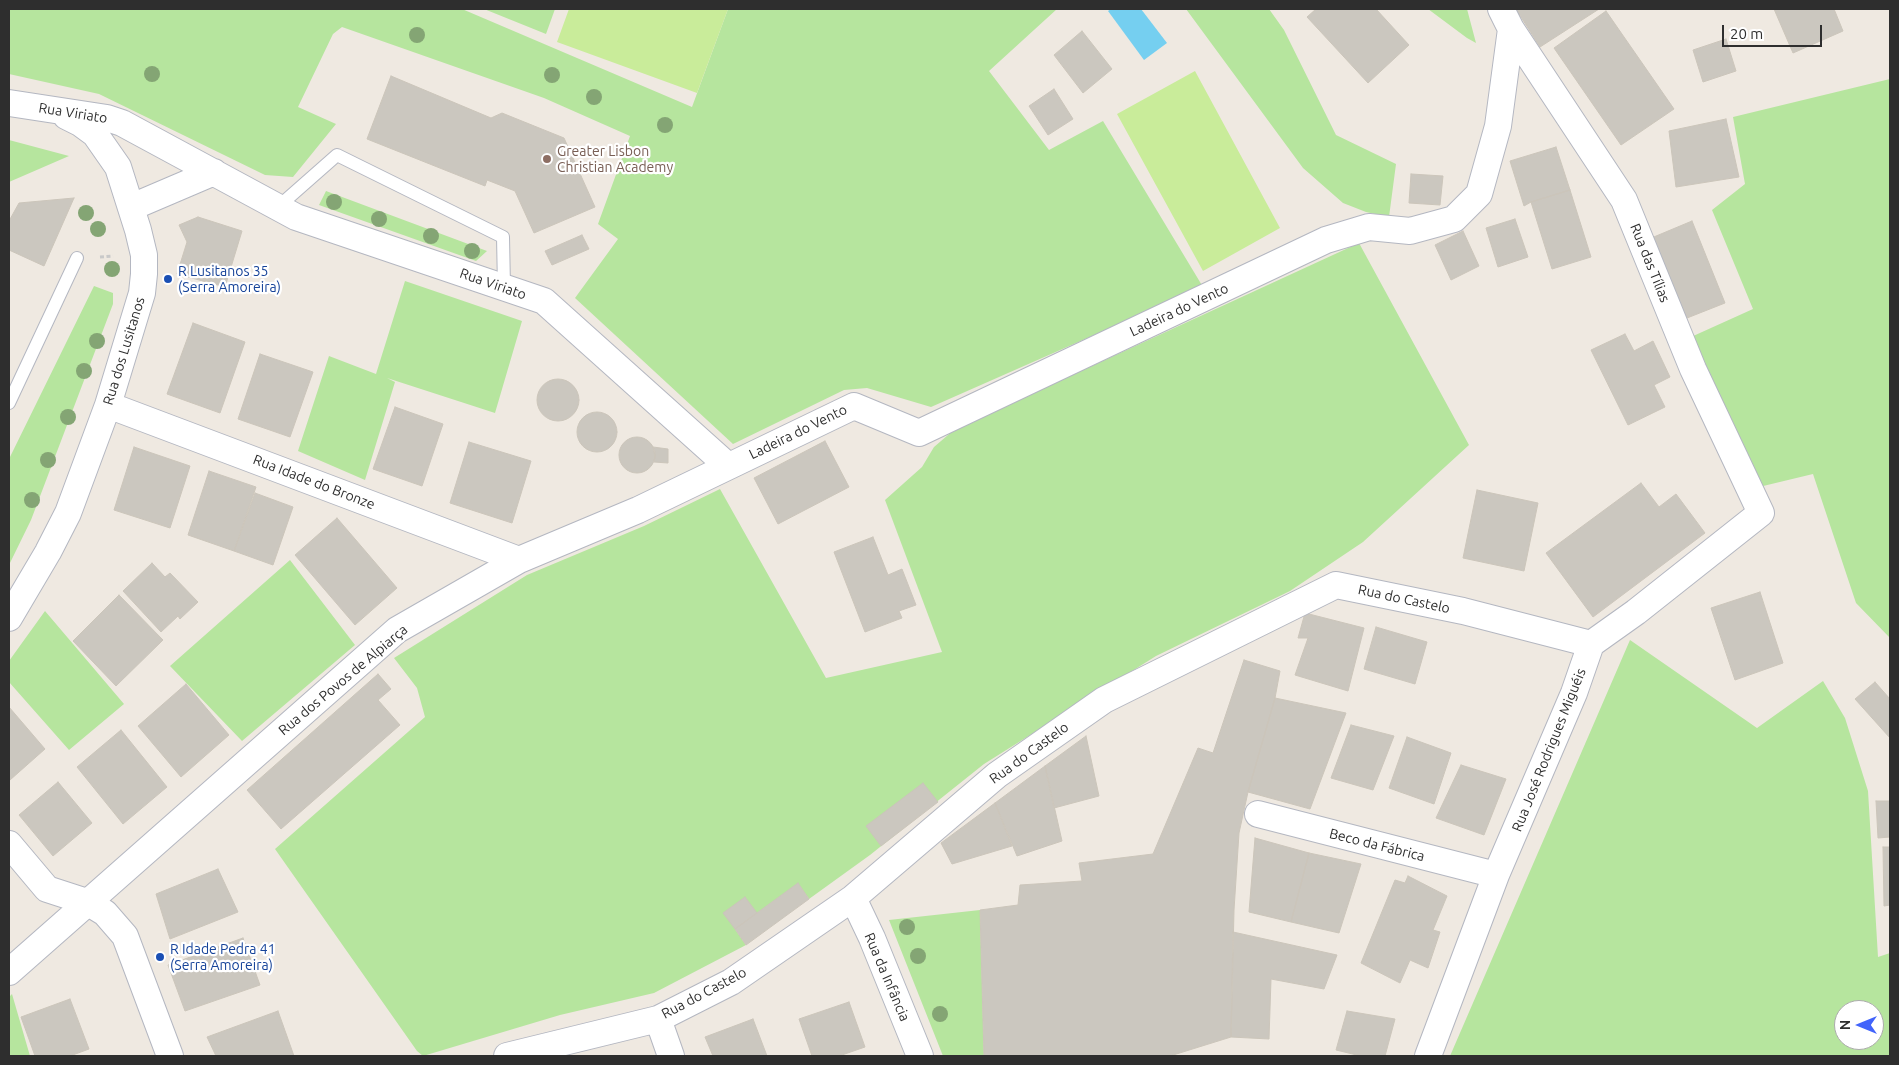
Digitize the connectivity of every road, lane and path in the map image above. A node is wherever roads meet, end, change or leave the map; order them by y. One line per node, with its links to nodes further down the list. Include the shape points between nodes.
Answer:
1 (1506, 19): 12 (street, Ladeira do Vento, via 1498,126 1479,194 1454,219 1410,231 1369,227 1326,240 919,433 854,406); 15 (street, Rua das Tílias, via 1624,200 1693,369 1761,513)
2 (9, 103): 3 (street, Rua Viriato)
3 (40, 108): 4 (street, Rua Viriato, via 122,123); 5 (street, Rua dos Lusitanos, via 72,118 95,134 118,167)
4 (214, 172): 5 (street); 6 (street, Rua Viriato)
5 (132, 207): 7 (street, Rua dos Lusitanos)
6 (278, 208): 9 (street, Rua Viriato, via 296,218); 9 (lane, via 337,155 503,238)
7 (144, 255): 8 (path); 11 (street, Rua dos Lusitanos, via 142,293)
8 (77, 258): 10 (lane)
9 (504, 288): 12 (street, Rua Viriato, via 544,301)
10 (9, 403)
11 (108, 405): 13 (street, Rua Idade do Bronze); 14 (street, Rua dos Lusitanos, via 68,513)
12 (728, 466): 13 (street, Rua dos Povos de Alpiarça, via 638,510)
13 (519, 560): 20 (street, Rua dos Povos de Alpiarça, via 397,630)
14 (9, 618)
15 (1591, 644): 18 (street, Rua José Rodrigues Miguéis, via 1574,694); 19 (street, Rua do Castelo, via 1463,611 1336,585 1104,700 997,775)
16 (1258, 814): 18 (street, Beco da Fábrica)
17 (9, 844): 20 (street, via 47,889)
18 (1496, 875): 27 (street, Rua José Rodrigues Miguéis)
19 (853, 898): 22 (street, Rua do Castelo, via 731,982); 26 (street, Rua da Infância)
20 (87, 902): 21 (street, Rua dos Povos de Alpiarça); 23 (street, via 105,913 125,936)
21 (9, 972)
22 (658, 1018): 24 (street, Rua do Castelo); 25 (street)
23 (170, 1056)
24 (508, 1056)
25 (671, 1056)
26 (920, 1056)
27 (1428, 1056)

